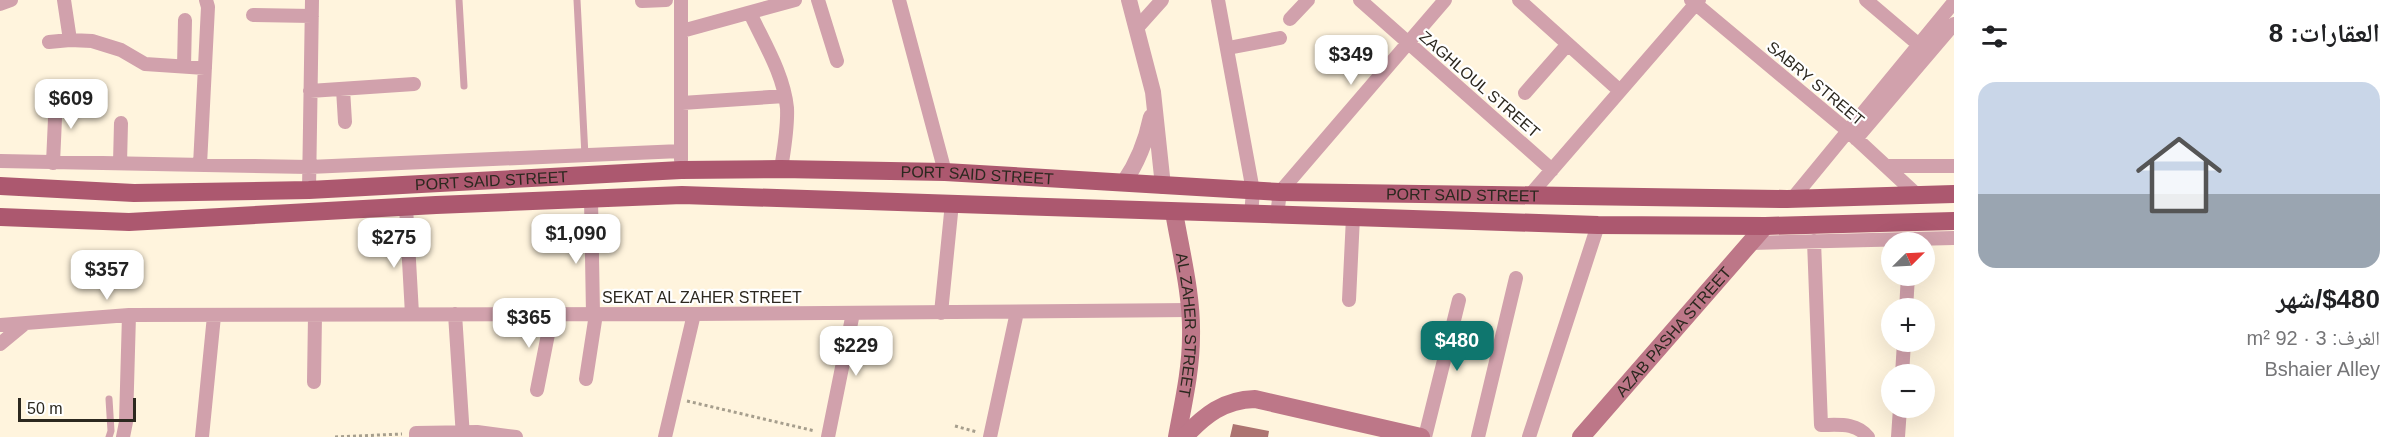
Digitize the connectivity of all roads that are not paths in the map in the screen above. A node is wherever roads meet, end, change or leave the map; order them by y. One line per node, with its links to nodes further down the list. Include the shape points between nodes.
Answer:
1 (11, 0): 23 (street)
2 (64, 0): 34 (street)
3 (206, 0): 42 (street)
4 (312, 0): 27 (street)
5 (459, 0): 44 (lane)
6 (577, 0): 57 (lane)
7 (666, 0): 20 (street)
8 (681, 0): 32 (street)
9 (795, 0): 24 (street)
10 (818, 0): 40 (street)
11 (899, 0): 68 (street)
12 (1130, 0): 31 (street)
13 (1162, 0): 31 (street)
14 (1218, 0): 39 (street)
15 (1308, 0): 28 (street)
16 (1360, 0): 36 (street, ZAGHLOUL STREET)
17 (1445, 0): 36 (street)
18 (1519, 0): 37 (street)
19 (1866, 0): 38 (street)
20 (642, 1)
21 (1695, 1): 47 (street); 55 (street, SABRY STREET)
22 (1954, 2): 38 (street)
23 (0, 4)
24 (765, 4): 25 (street)
25 (750, 13): 32 (street); 51 (street)
26 (253, 15): 27 (street)
27 (312, 16): 46 (street)
28 (1290, 19)
29 (185, 20): 41 (street)
30 (1954, 24): 55 (street)
31 (1136, 29): 48 (street)
32 (682, 31): 52 (street)
33 (1280, 38): 39 (street)
34 (70, 40): 35 (street); 41 (street, via 109,46 145,64)
35 (49, 42)
36 (1408, 43): 67 (street, ZAGHLOUL STREET); 74 (street)
37 (1568, 44): 47 (street); 49 (street)
38 (1919, 45): 55 (street)
39 (1228, 48): 73 (street)
40 (837, 61)
41 (184, 67): 42 (street)
42 (205, 68): 61 (street)
43 (414, 84): 45 (street)
44 (464, 86)
45 (343, 89): 46 (street); 53 (street)
46 (310, 90): 64 (street)
47 (1620, 91): 67 (street)
48 (1153, 92): 69 (street, via 1143,149); 71 (street)
49 (1526, 93)
50 (56, 96): 59 (street)
51 (785, 96): 52 (street); 65 (street)
52 (682, 103): 56 (street)
53 (345, 122)
54 (121, 123): 60 (street)
55 (1852, 135): 62 (street, SABRY STREET); 79 (street)
56 (681, 151): 57 (street, PORT SAID STREET); 66 (street)
57 (585, 157): 64 (street, PORT SAID STREET)
58 (0, 161): 59 (street, PORT SAID STREET)
59 (53, 163): 60 (street, PORT SAID STREET)
60 (120, 163): 61 (street, PORT SAID STREET)
61 (200, 165): 64 (street, PORT SAID STREET)
62 (1886, 166): 63 (street); 77 (street, SABRY STREET)
63 (1954, 166)
64 (309, 167): 72 (street)
65 (782, 169): 66 (main road, PORT SAID STREET); 68 (main road, PORT SAID STREET)
66 (681, 170): 72 (main road, PORT SAID STREET)
67 (1552, 170): 76 (street)
68 (945, 172): 69 (main road, PORT SAID STREET)
69 (1124, 182): 71 (main road, PORT SAID STREET)
70 (0, 186): 72 (main road, PORT SAID STREET, via 134,193)
71 (1163, 186): 73 (main road, PORT SAID STREET)
72 (309, 190)
73 (1253, 191): 74 (main road, PORT SAID STREET); 83 (street)
74 (1280, 192): 76 (main road, PORT SAID STREET); 84 (street)
75 (1954, 194): 77 (main road, PORT SAID STREET)
76 (1530, 195): 79 (main road, PORT SAID STREET)
77 (1917, 195): 79 (main road, PORT SAID STREET)
78 (591, 198): 80 (main road, PORT SAID STREET, via 682,195); 81 (main road, PORT SAID STREET); 106 (street)
79 (1793, 198)
80 (952, 202): 82 (main road, PORT SAID STREET); 102 (street)
81 (406, 207): 85 (main road, PORT SAID STREET, via 129,222); 103 (street)
82 (1174, 212): 83 (main road, PORT SAID STREET); 100 (main road, AL ZAHER STREET)
83 (1251, 215): 84 (main road, PORT SAID STREET)
84 (1277, 215): 86 (main road, PORT SAID STREET)
85 (0, 217)
86 (1353, 217): 88 (main road, PORT SAID STREET); 98 (street)
87 (1954, 222): 90 (main road, PORT SAID STREET)
88 (1598, 225): 89 (main road, PORT SAID STREET); 133 (street)
89 (1765, 226): 91 (main road, PORT SAID STREET); 96 (main road, AZAB PASHA STREET)
90 (1920, 232)
91 (1881, 233)
92 (1881, 237): 95 (street)
93 (1935, 237): 94 (street)
94 (1954, 238)
95 (1814, 241): 96 (street); 135 (street, via 1821,425 1851,426)
96 (1751, 243): 134 (main road, AZAB PASHA STREET)
97 (1516, 278): 132 (street)
98 (1349, 300)
99 (1459, 300): 131 (street)
100 (1191, 310): 101 (street, SEKAT AL ZAHER STREET); 129 (main road, AL ZAHER STREET, via 1190,360)
101 (1017, 312): 102 (street, SEKAT AL ZAHER STREET); 123 (street)
102 (941, 313): 108 (street, SEKAT AL ZAHER STREET)
103 (412, 314): 104 (street, SEKAT AL ZAHER STREET); 110 (street, SEKAT AL ZAHER STREET)
104 (455, 314): 105 (street, SEKAT AL ZAHER STREET); 120 (street)
105 (552, 314): 106 (street, SEKAT AL ZAHER STREET); 117 (street)
106 (595, 314): 107 (street, SEKAT AL ZAHER STREET); 115 (street)
107 (694, 314): 108 (street, SEKAT AL ZAHER STREET); 128 (street)
108 (853, 314): 122 (street)
109 (129, 315): 111 (street, SEKAT AL ZAHER STREET); 112 (street, SEKAT AL ZAHER STREET); 125 (street)
110 (315, 315): 111 (street, SEKAT AL ZAHER STREET); 116 (street)
111 (214, 316): 126 (street)
112 (23, 325): 113 (street, SEKAT AL ZAHER STREET); 114 (street)
113 (0, 326)
114 (0, 344)
115 (585, 379)
116 (314, 382)
117 (537, 390)
118 (109, 399): 124 (lane)
119 (1899, 418): 136 (street)
120 (463, 434): 121 (street); 127 (street)
121 (416, 435)
122 (828, 436)
123 (990, 436)
124 (109, 437)
125 (123, 437)
126 (202, 437)
127 (516, 437)
128 (664, 437)
129 (1177, 437)
130 (1184, 437): 131 (main road, via 1216,408 1255,399)
131 (1423, 437)
132 (1479, 437)
133 (1528, 437)
134 (1581, 437)
135 (1868, 437)
136 (1898, 437)

